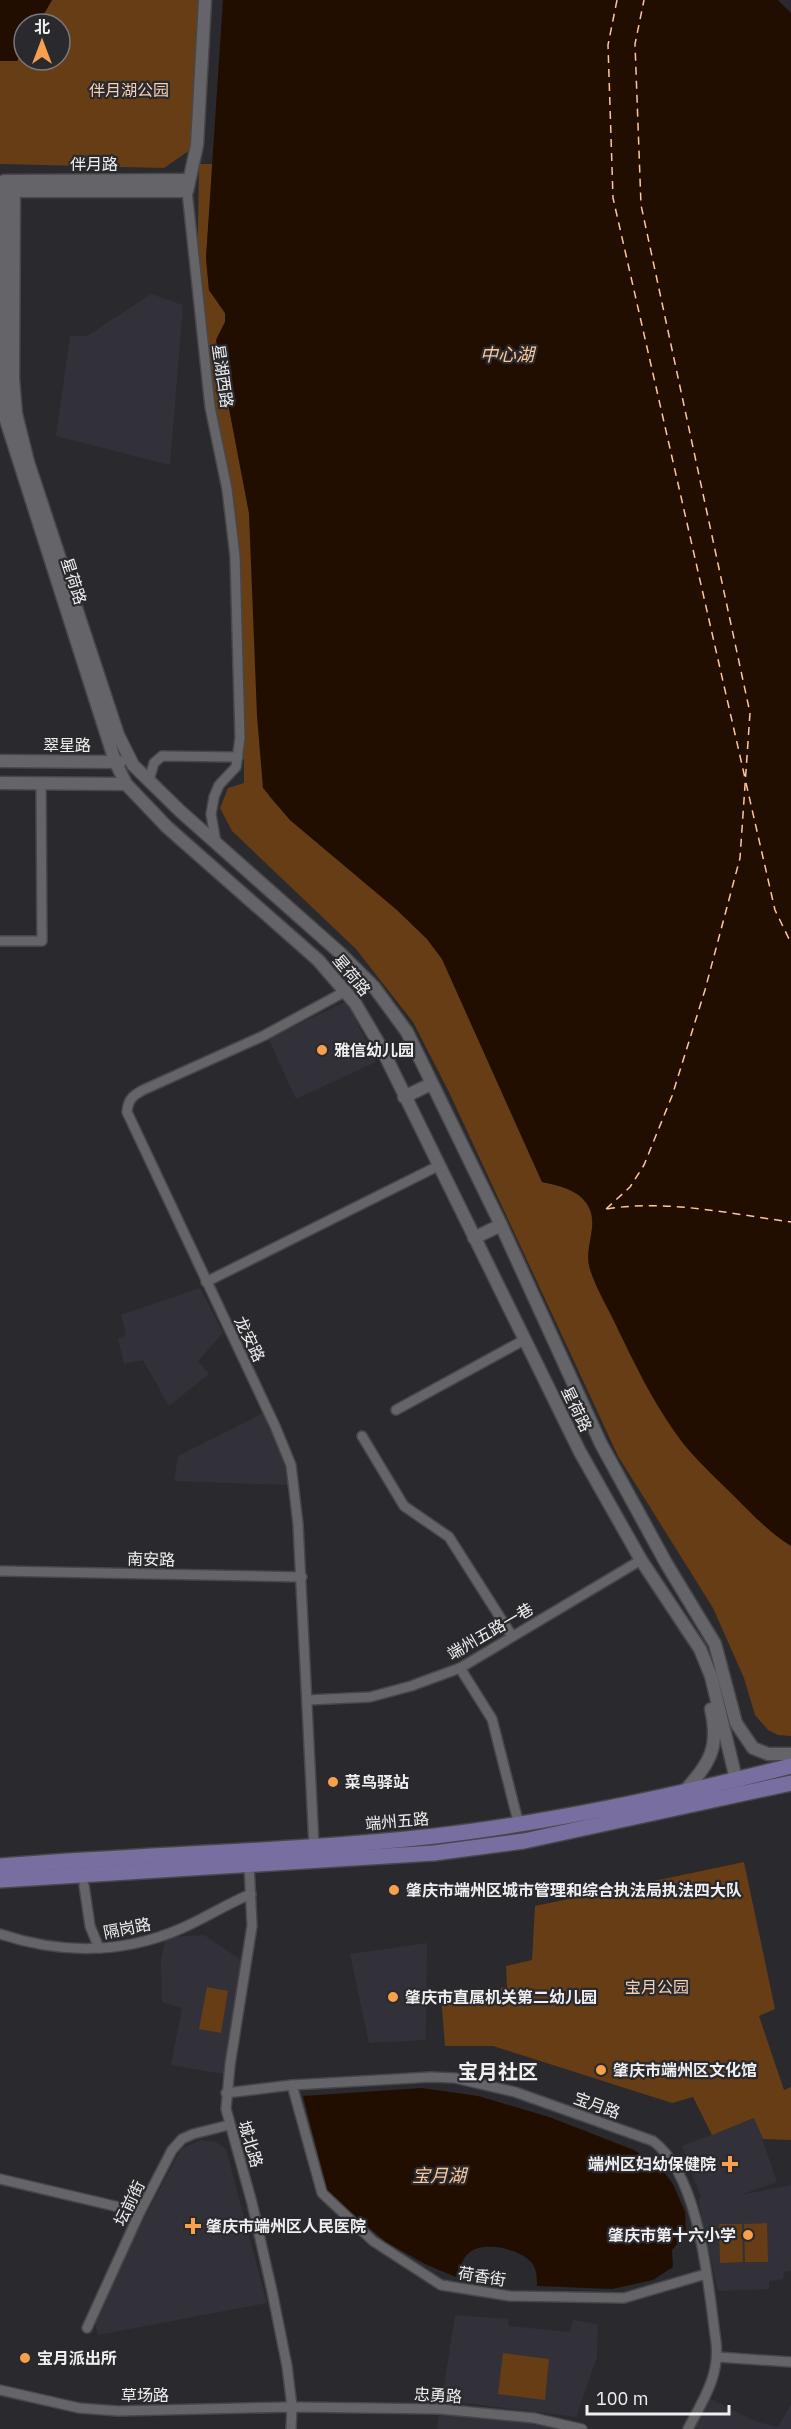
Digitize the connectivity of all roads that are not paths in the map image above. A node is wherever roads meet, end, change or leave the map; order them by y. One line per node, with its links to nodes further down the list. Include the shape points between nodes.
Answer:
1 (205, 0): 3 (street, 星湖西路, via 196,145)
2 (6, 186): 3 (street, 伴月路); 4 (street, 星荷路, via 3,376)
3 (188, 186): 5 (street, 星湖西路, via 210,407 227,489 235,556)
4 (7, 416): 8 (street, 星荷路); 9 (street, 星荷路, via 28,462 118,735)
5 (238, 757): 10 (street, via 162,756 154,763); 17 (street, via 236,767 219,785 214,797 211,814)
6 (0, 761): 7 (street, 翠星路)
7 (92, 761): 8 (street, 翠星路); 13 (street)
8 (115, 761): 9 (street, 翠星路); 14 (street, 星荷路)
9 (133, 765): 10 (street, 星荷路)
10 (149, 780): 15 (street, 星荷路)
11 (0, 783): 12 (street)
12 (40, 783): 13 (street); 18 (street, via 42,941)
13 (93, 783): 14 (street)
14 (126, 784): 16 (street, 星荷路)
15 (180, 811): 16 (street); 17 (street, 星荷路)
16 (167, 827): 19 (street, 星荷路, via 268,914)
17 (216, 843): 20 (street, 星荷路, via 374,987 407,1032)
18 (0, 941)
19 (346, 991): 21 (street, 星荷路, via 382,1049); 25 (street, 龙安路, via 263,1036 143,1090 128,1103 131,1124)
20 (431, 1084): 21 (street); 23 (street, 星荷路)
21 (404, 1097): 22 (street, 星荷路)
22 (438, 1166): 24 (street, 星荷路); 25 (street)
23 (501, 1225): 24 (street); 36 (street, 星荷路, via 601,1444 715,1644 736,1724 753,1748 768,1754)
24 (474, 1238): 26 (street, 星荷路)
25 (206, 1282): 31 (street, 龙安路, via 285,1446 291,1465)
26 (524, 1340): 27 (street); 29 (street, 星荷路)
27 (396, 1410)
28 (362, 1436): 32 (street, via 404,1506 449,1537)
29 (640, 1560): 32 (street, 端州五路一巷); 33 (street, 星荷路)
30 (0, 1571): 31 (street, 南安路)
31 (302, 1577): 35 (street, 龙安路)
32 (512, 1636): 34 (street, 端州五路一巷)
33 (700, 1649): 39 (street, 星荷路, via 711,1676); 40 (street, via 716,1737 700,1774)
34 (460, 1668): 35 (street, 端州五路一巷, via 370,1697); 41 (street, via 492,1719)
35 (308, 1700): 42 (street, 龙安路)
36 (791, 1754)
37 (791, 1766): 39 (main road, 端州五路)
38 (791, 1783): 39 (main road, 端州五路)
39 (738, 1787): 40 (main road, 端州五路); 42 (main road, 端州五路, via 524,1841 434,1859)
40 (684, 1792): 41 (main road, 端州五路)
41 (519, 1825): 42 (main road, 端州五路, via 434,1836)
42 (313, 1860): 43 (main road, 端州五路); 44 (main road, 端州五路)
43 (249, 1864): 45 (main road, 端州五路); 47 (street, 城北路)
44 (0, 1866)
45 (0, 1880)
46 (84, 1885): 49 (street, via 90,1926)
47 (251, 1894): 49 (street, 隔岗路, via 183,1929 146,1942); 51 (street, 城北路, via 252,1926)
48 (0, 1934): 49 (street, 隔岗路, via 66,1949)
49 (99, 1948)
50 (292, 2085): 51 (street, 宝月路); 55 (street, 宝月路, via 455,2078 515,2092 653,2141 671,2159 685,2185); 55 (street, 荷香街, via 322,2193 373,2241 441,2285 510,2296 624,2298)
51 (226, 2093): 52 (street, 城北路)
52 (229, 2125): 54 (street, 坛前街, via 182,2139 172,2150); 60 (street, 城北路, via 267,2269)
53 (0, 2179): 54 (street)
54 (140, 2212): 56 (street, 坛前街)
55 (706, 2274): 57 (street, 宝月路)
56 (87, 2328)
57 (718, 2357): 58 (street); 63 (street, 宝月路, via 716,2374)
58 (791, 2362)
59 (0, 2390): 60 (street, 草场路, via 80,2408 118,2411)
60 (292, 2407): 61 (street, 城北路); 62 (street, 忠勇路, via 440,2409 534,2418)
61 (291, 2429)
62 (582, 2429)
63 (688, 2429)

